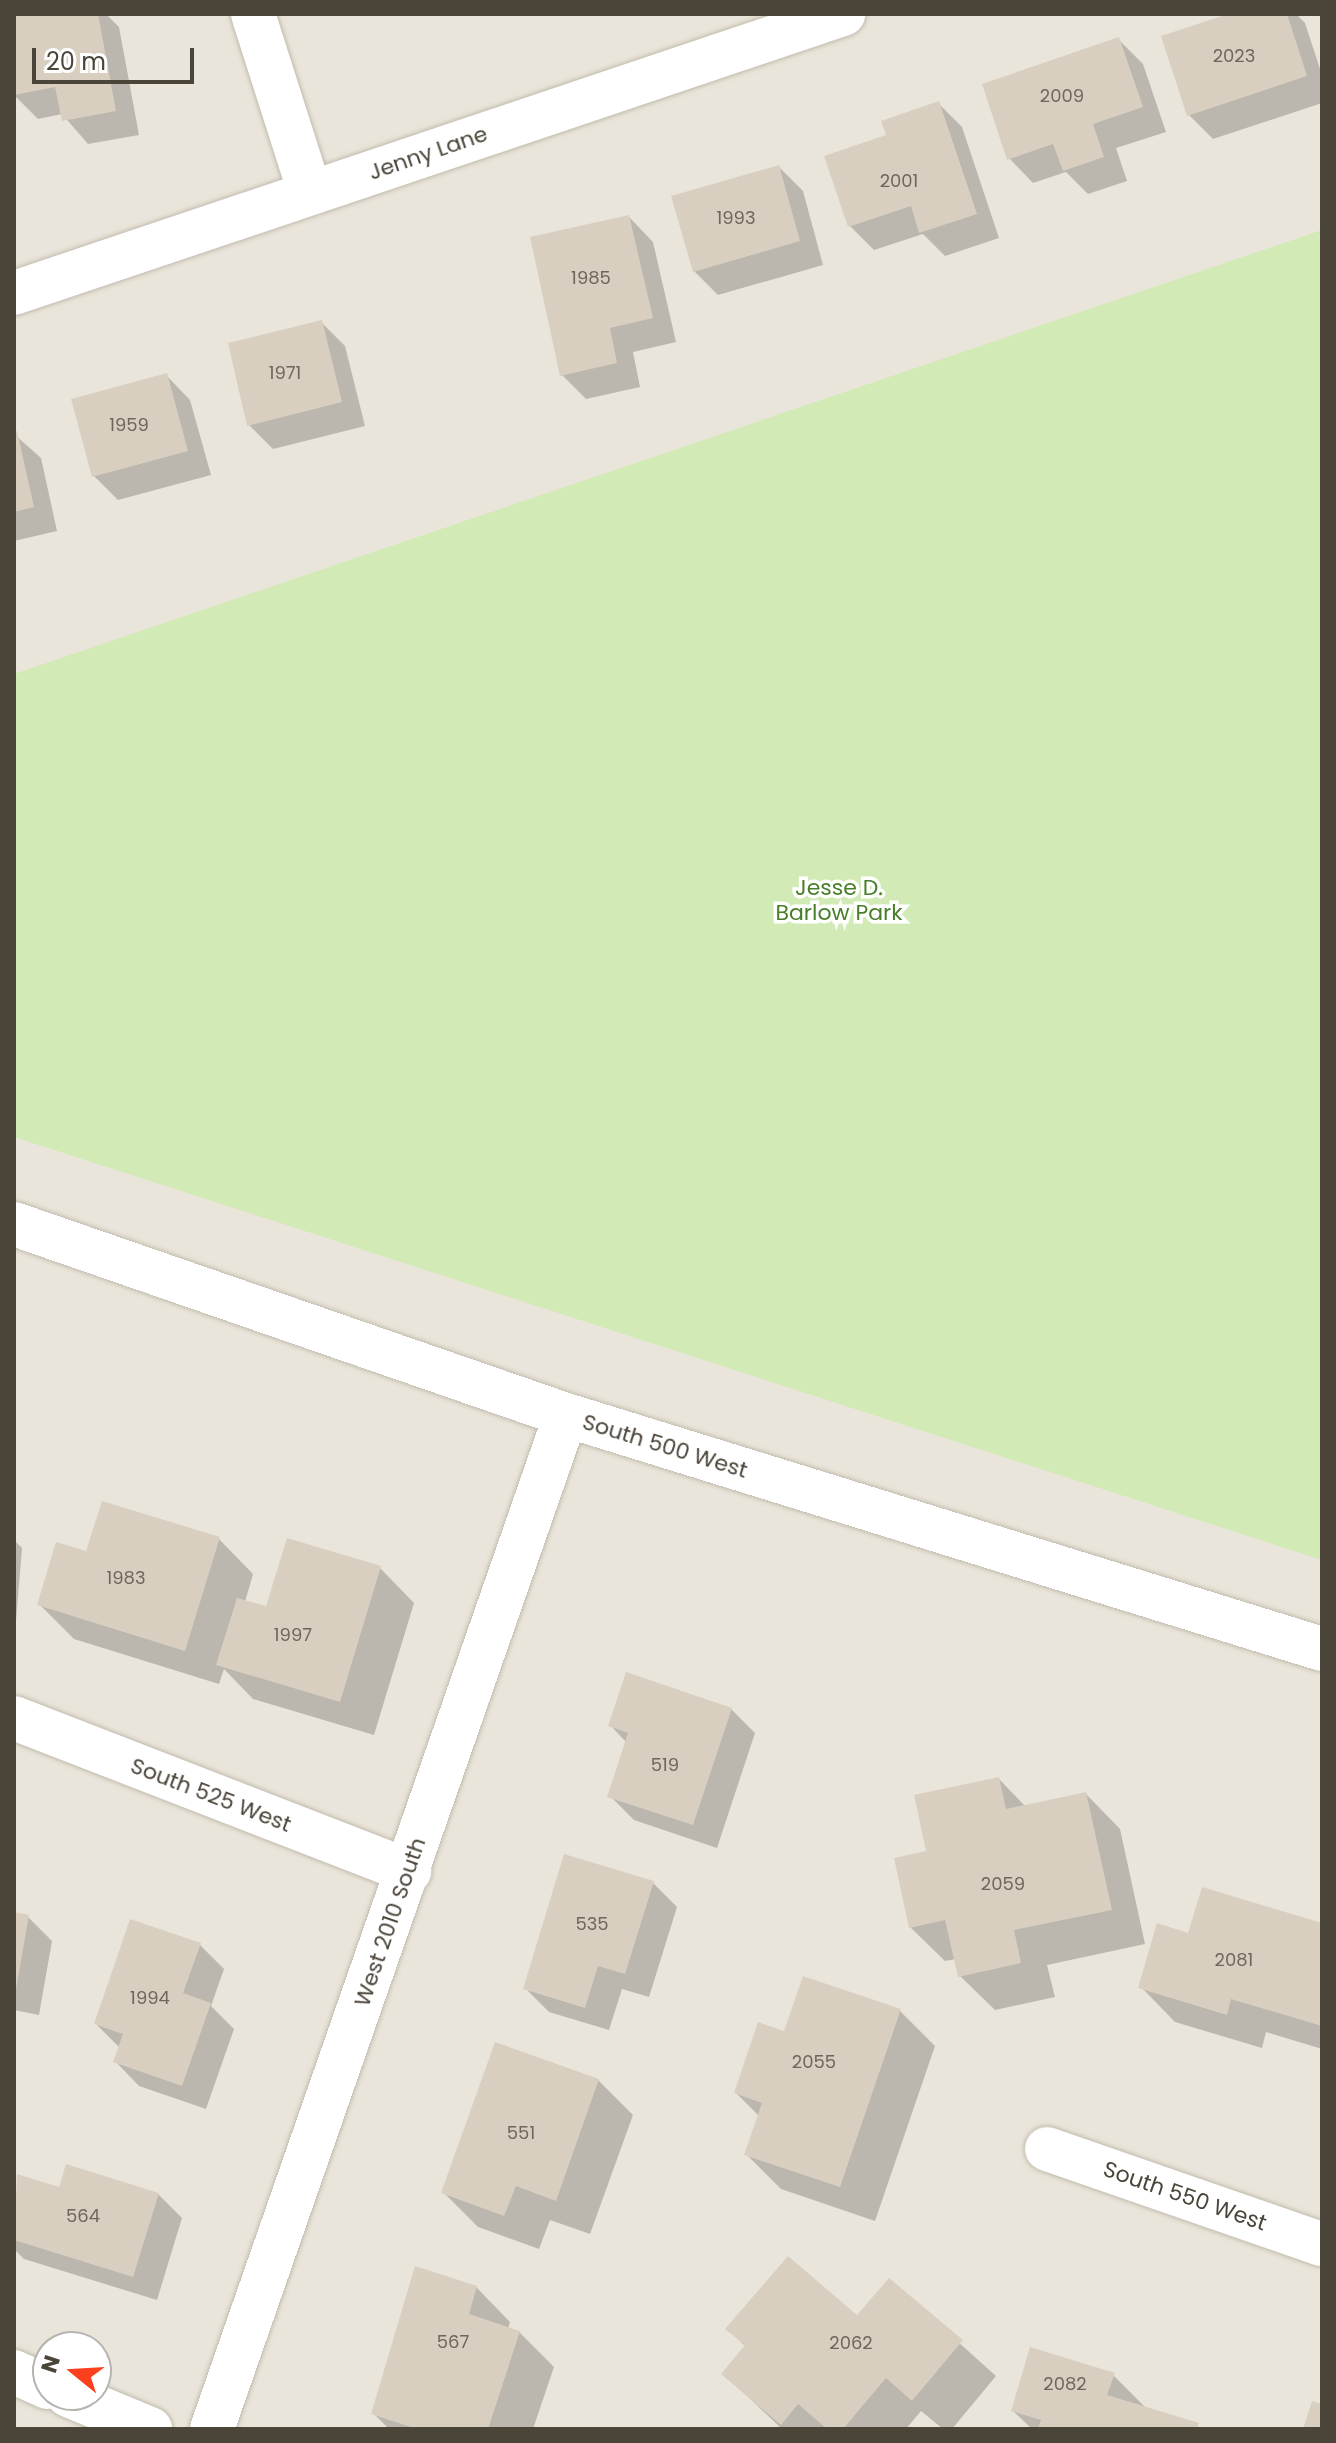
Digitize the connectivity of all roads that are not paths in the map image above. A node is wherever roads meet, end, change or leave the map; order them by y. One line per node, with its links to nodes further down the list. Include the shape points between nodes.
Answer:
1 (253, 14): 3 (street)
2 (843, 14): 3 (street, Jenny Lane)
3 (310, 193): 4 (street, Jenny Lane)
4 (14, 293)
5 (14, 1224): 6 (street, South 500 West)
6 (566, 1415): 7 (street, South 500 West); 9 (street, West 2010 South)
7 (1322, 1649)
8 (14, 1718): 9 (street, South 525 West)
9 (409, 1871): 14 (street, West 2010 South)
10 (1047, 2149): 11 (street, South 550 West)
11 (1322, 2244)
12 (107, 2411): 13 (street)
13 (150, 2429)
14 (212, 2429)

